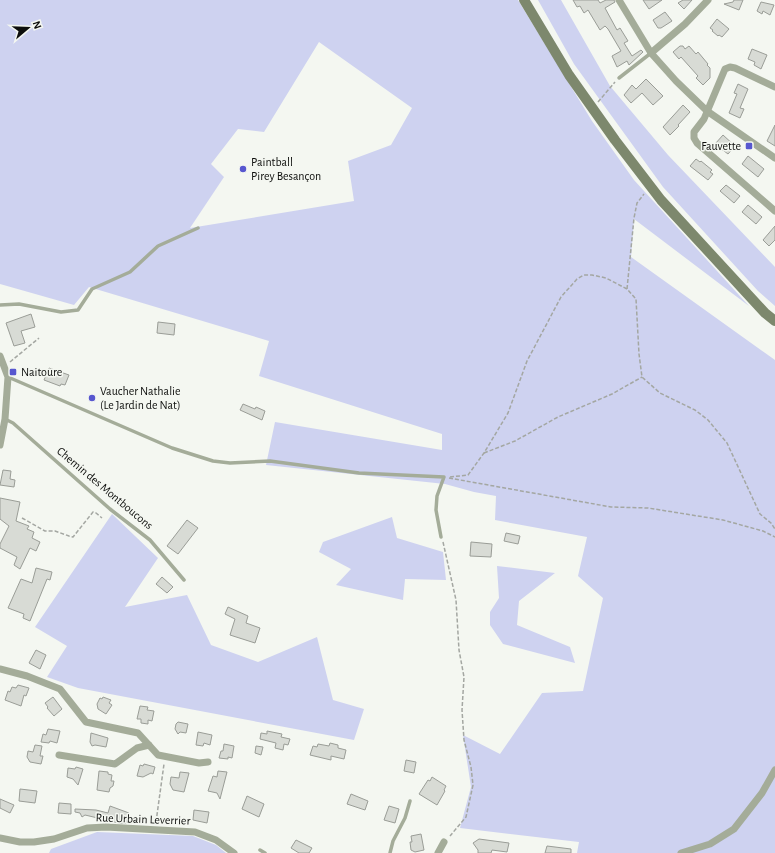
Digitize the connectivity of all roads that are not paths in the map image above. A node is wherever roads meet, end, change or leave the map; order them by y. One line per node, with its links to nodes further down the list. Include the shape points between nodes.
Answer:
1 (524, 0): 12 (main road, via 569,75 650,186 765,314)
2 (619, 0): 4 (street)
3 (708, 0): 4 (street)
4 (651, 53): 5 (lane); 7 (street)
5 (619, 78)
6 (775, 87): 7 (street, via 730,67 722,74)
7 (707, 111): 8 (street); 9 (street, via 694,132 697,144)
8 (775, 158)
9 (775, 211)
10 (198, 228): 11 (lane, via 158,246 130,272 92,289 78,310 61,312 19,304)
11 (0, 305)
12 (775, 321)
13 (0, 356): 15 (street)
14 (0, 376): 15 (street)
15 (8, 377): 16 (street); 18 (lane, via 172,448 213,461 270,461 359,473 444,477 437,496 436,510)
16 (5, 419): 17 (street); 19 (lane, Chemin des Montboucons, via 13,423 110,509 150,540)
17 (0, 445)
18 (442, 537)
19 (184, 580)
20 (0, 669): 21 (street, via 60,689 86,722 138,733)
21 (149, 745): 22 (street, via 136,748 115,764); 23 (street, via 158,755 199,763)
22 (59, 755)
23 (208, 762)
24 (775, 770): 33 (street, via 762,793 734,829 710,844)
25 (410, 801): 31 (lane)
26 (0, 838): 29 (street, Rue Urbain Leverrier, via 34,842 54,839 87,828 155,829 195,832 216,840)
27 (444, 842): 32 (street)
28 (260, 850): 30 (lane)
29 (234, 853)
30 (265, 853)
31 (390, 853)
32 (438, 853)
33 (682, 853)

